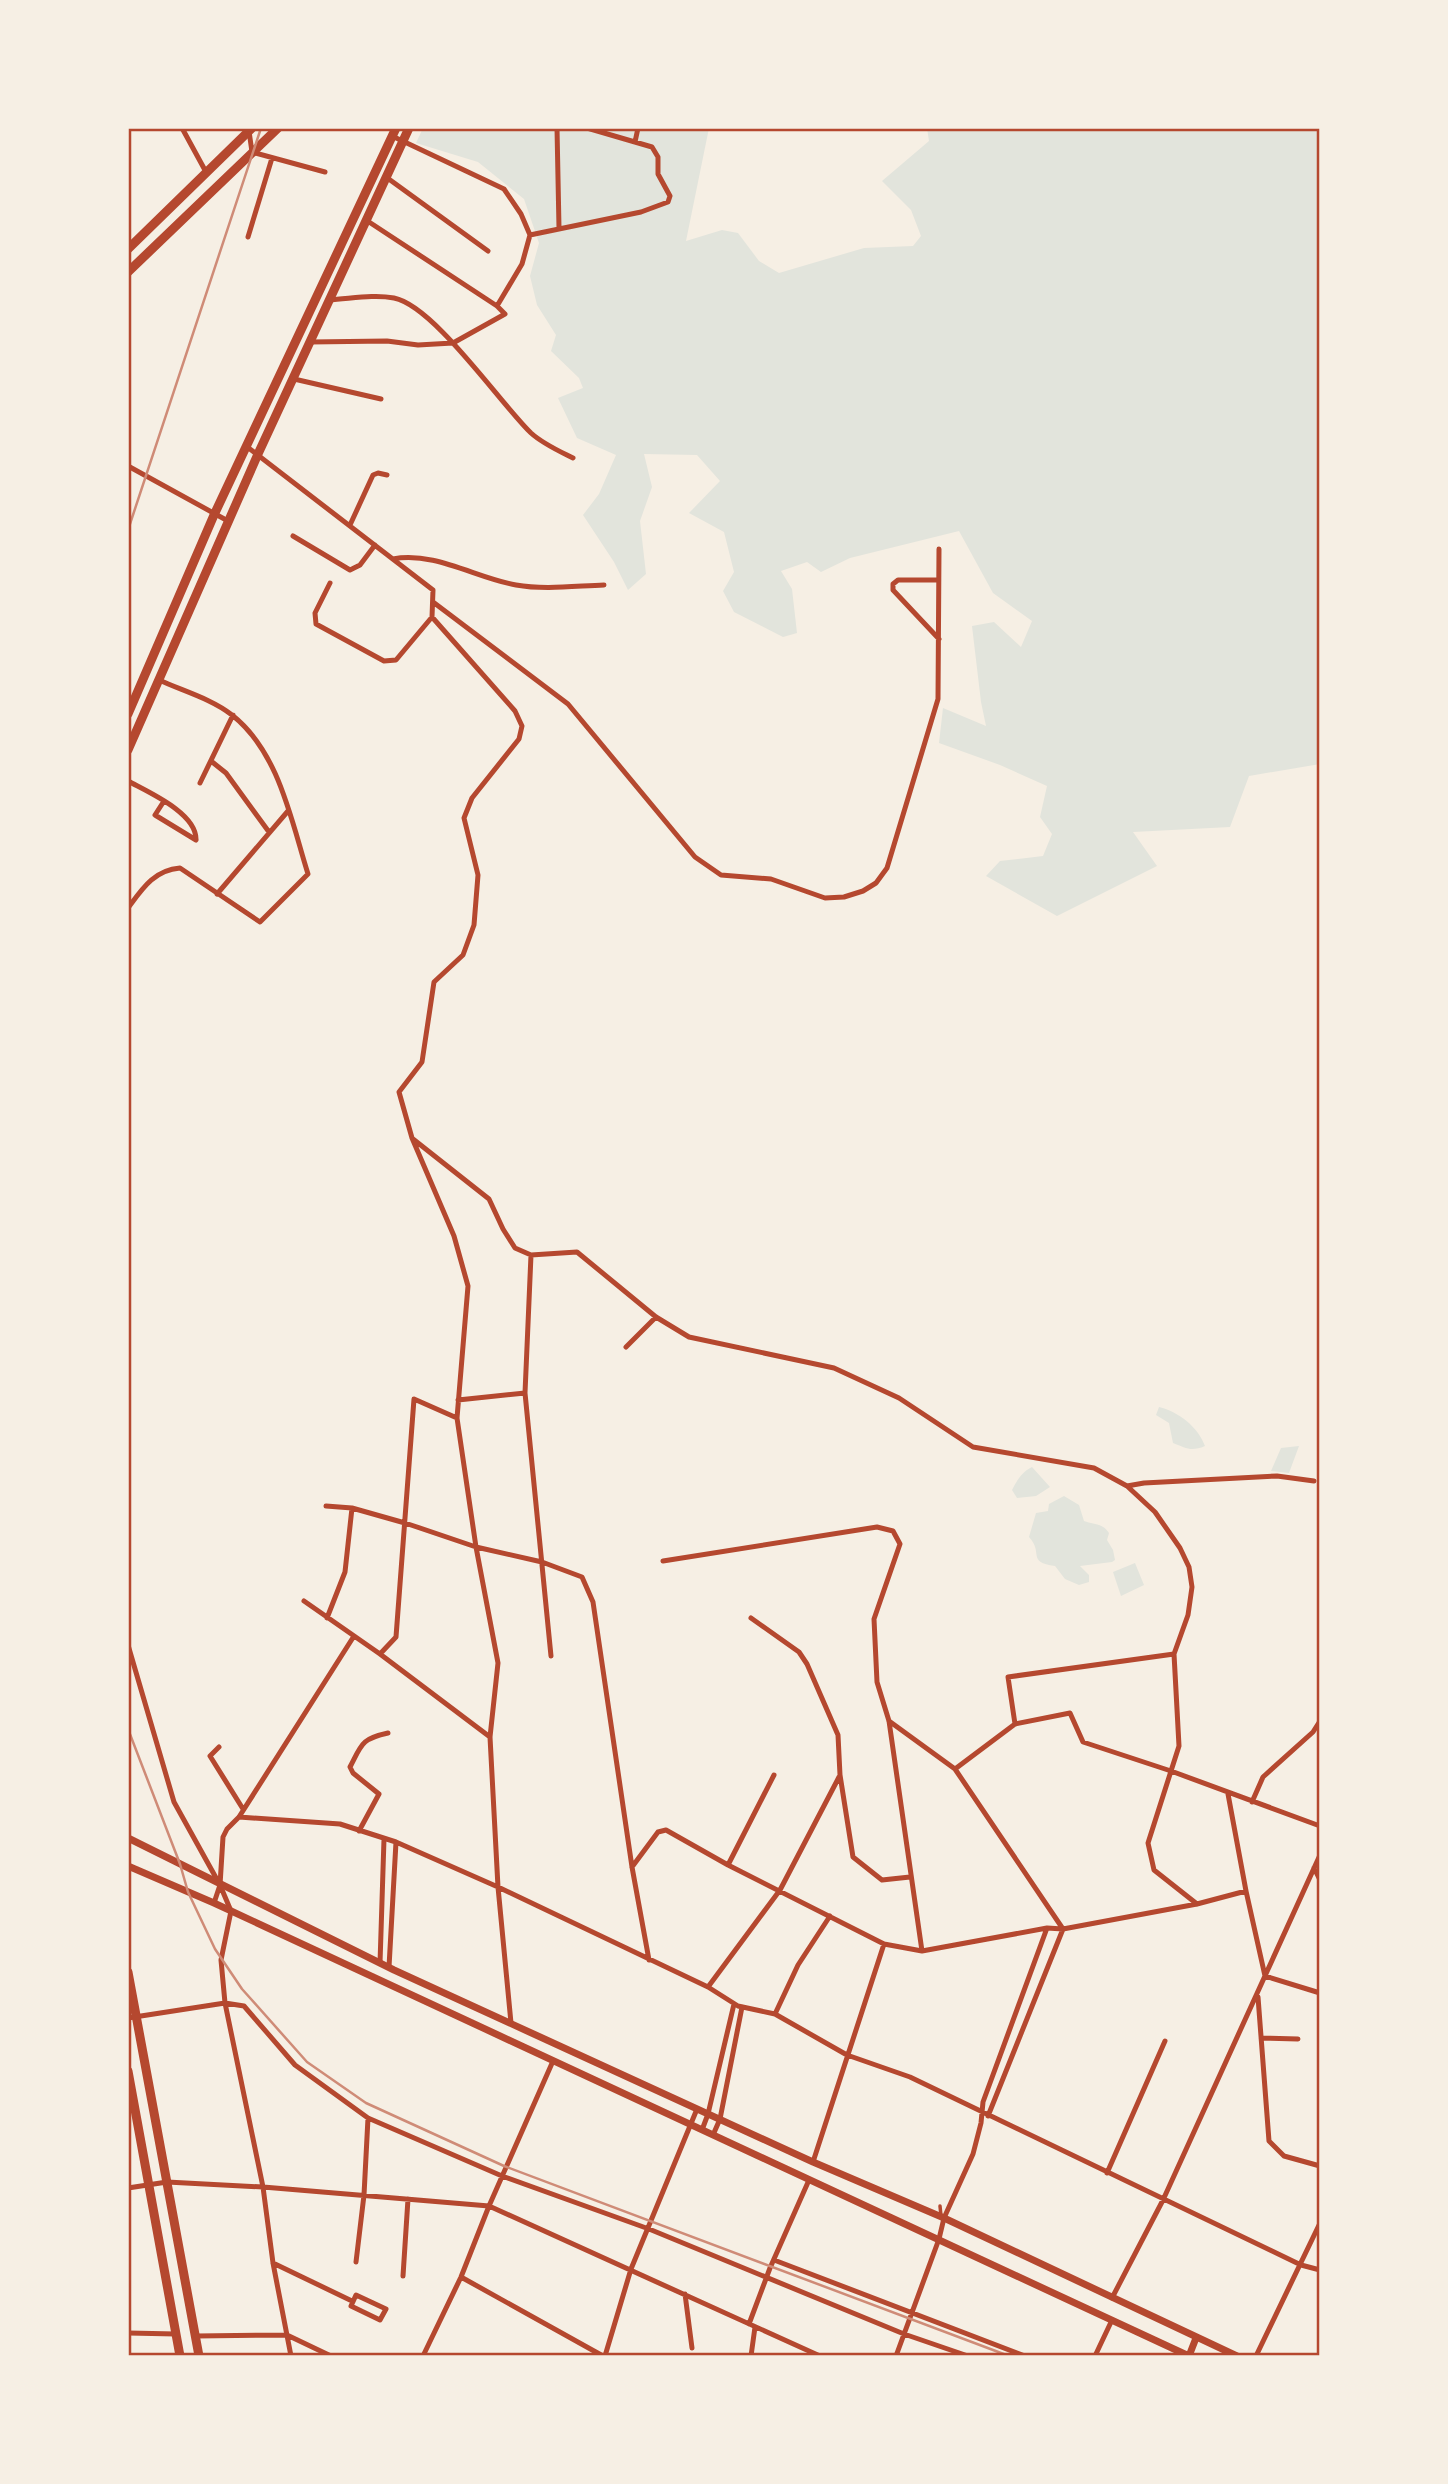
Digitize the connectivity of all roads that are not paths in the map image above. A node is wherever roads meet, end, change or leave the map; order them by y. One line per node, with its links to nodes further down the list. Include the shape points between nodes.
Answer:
1 (182, 128): 13 (street)
2 (249, 128): 11 (street); 13 (highway)
3 (278, 128): 11 (highway)
4 (409, 128): 9 (highway)
5 (557, 128): 17 (street)
6 (587, 128): 10 (street)
7 (638, 128): 10 (street)
8 (394, 132): 9 (street); 29 (highway)
9 (403, 140): 15 (highway); 18 (street, via 504,189)
10 (635, 142): 17 (street, via 656,151 668,202)
11 (252, 152): 12 (street); 22 (highway)
12 (272, 158): 14 (street); 19 (street)
13 (206, 172): 20 (highway)
14 (325, 172)
15 (386, 177): 16 (highway); 21 (street)
16 (366, 220): 23 (highway); 24 (street)
17 (559, 228): 18 (street)
18 (530, 234): 24 (street, via 522,264)
19 (248, 237)
20 (128, 249)
21 (488, 251)
22 (128, 272)
23 (329, 300): 25 (highway); 26 (street, via 395,298 422,313)
24 (497, 306): 26 (street, via 505,314)
25 (310, 342): 26 (street); 27 (highway)
26 (453, 343): 31 (street, via 533,435)
27 (294, 379): 28 (street); 30 (highway)
28 (381, 399)
29 (246, 446): 30 (street); 34 (highway)
30 (258, 454): 35 (highway); 36 (street)
31 (573, 458)
32 (128, 466): 34 (street)
33 (387, 474): 36 (street, via 373,475)
34 (214, 514): 35 (street); 48 (highway)
35 (228, 521): 47 (highway)
36 (350, 525): 38 (street)
37 (293, 536): 38 (street, via 350,570 360,565)
38 (375, 545): 40 (street)
39 (939, 548): 41 (street)
40 (393, 559): 43 (street, via 415,558 458,567 519,586); 44 (street, via 433,590)
41 (938, 580): 46 (street); 46 (street, via 898,580 893,590)
42 (330, 583): 45 (street, via 315,613 316,624 384,661 396,660)
43 (604, 585)
44 (432, 602): 45 (street); 46 (street, via 568,704 695,857 721,875 771,879 825,898 863,891 887,869 938,699)
45 (432, 617): 59 (street, via 515,711 522,726 519,739 472,798 464,818 478,875 474,925 463,955 434,982 422,1062 400,1092)
46 (939, 639)
47 (159, 680): 49 (street); 50 (highway)
48 (128, 714)
49 (233, 715): 51 (street); 55 (street, via 256,738)
50 (128, 750)
51 (211, 761): 53 (street); 56 (street, via 226,773)
52 (128, 781): 54 (street)
53 (200, 783)
54 (164, 801): 54 (street, via 155,815 196,840 181,811)
55 (288, 811): 56 (street); 57 (street, via 308,874 260,922)
56 (270, 832): 57 (street)
57 (217, 894): 58 (street, via 180,869 169,869 144,885)
58 (128, 908)
59 (412, 1138): 60 (street, via 489,1199 515,1248); 64 (street, via 454,1236 468,1286)
60 (531, 1255): 61 (street, via 577,1252); 63 (street)
61 (656, 1317): 62 (street); 67 (street, via 689,1337 834,1368 899,1398 974,1447 1094,1468)
62 (626, 1347)
63 (525, 1393): 64 (street); 73 (street)
64 (458, 1400): 65 (street)
65 (457, 1418): 70 (street, via 414,1399); 71 (street)
66 (1314, 1481): 67 (street, via 1277,1476)
67 (1127, 1486): 80 (street, via 1155,1512 1189,1567 1188,1615)
68 (326, 1506): 69 (street)
69 (352, 1508): 70 (street); 75 (street, via 345,1572)
70 (405, 1523): 71 (street); 79 (street, via 396,1637)
71 (476, 1548): 73 (street); 86 (street, via 498,1663)
72 (663, 1561): 82 (street, via 877,1527 893,1531 900,1544 874,1619 877,1682)
73 (542, 1562): 81 (street); 104 (street, via 582,1577 593,1602)
74 (304, 1601): 75 (street)
75 (327, 1618): 77 (street)
76 (751, 1618): 91 (street, via 799,1652 807,1664 838,1735)
77 (354, 1636): 79 (street); 94 (street)
78 (128, 1645): 108 (street, via 174,1802)
79 (380, 1654): 86 (street)
80 (1174, 1654): 84 (street, via 1008,1677); 89 (street, via 1179,1746)
81 (551, 1656)
82 (889, 1721): 88 (street); 106 (street)
83 (1320, 1721): 93 (street, via 1263,1777)
84 (1015, 1724): 88 (street); 89 (street, via 1070,1713 1083,1742)
85 (388, 1733): 97 (street, via 363,1743 350,1768 379,1794)
86 (490, 1737): 109 (street)
87 (219, 1747): 94 (street, via 210,1756)
88 (955, 1769): 117 (street)
89 (1171, 1771): 92 (street); 113 (street, via 1148,1843 1154,1870)
90 (774, 1775): 102 (street)
91 (840, 1775): 106 (street, via 853,1857 882,1880); 110 (street)
92 (1228, 1794): 93 (street); 111 (street)
93 (1252, 1802): 96 (street)
94 (243, 1809): 95 (street)
95 (239, 1817): 97 (street, via 340,1825); 108 (street, via 223,1837)
96 (1320, 1826)
97 (359, 1831): 99 (street)
98 (128, 1838): 108 (main road)
99 (384, 1839): 100 (street); 121 (street)
100 (396, 1842): 109 (street); 122 (street)
101 (1320, 1855): 105 (street)
102 (728, 1865): 104 (street, via 666,1830 658,1832); 110 (street)
103 (128, 1866): 112 (main road)
104 (632, 1867): 120 (street)
105 (1314, 1868): 107 (street); 124 (street)
106 (910, 1877): 119 (street)
107 (1320, 1880)
108 (220, 1885): 112 (street); 114 (street); 121 (main road)
109 (498, 1887): 120 (street); 135 (street)
110 (780, 1890): 115 (street); 126 (street)
111 (1246, 1891): 113 (street); 124 (street)
112 (214, 1903): 114 (main road)
113 (1197, 1904): 117 (street)
114 (230, 1911): 125 (main road); 129 (street, via 221,1960)
115 (830, 1916): 118 (street); 132 (street, via 798,1965)
116 (1047, 1928): 117 (street); 119 (street); 145 (street, via 983,2102)
117 (1063, 1929): 145 (street)
118 (884, 1944): 119 (street); 140 (street)
119 (922, 1951)
120 (649, 1960): 126 (street)
121 (380, 1963): 122 (main road)
122 (391, 1968): 125 (main road); 133 (main road)
123 (128, 1972): 134 (highway)
124 (1265, 1976): 127 (street); 128 (street)
125 (388, 1984): 136 (main road)
126 (708, 1987): 130 (street)
127 (1320, 1993)
128 (1258, 1994): 137 (street); 164 (street)
129 (225, 2003): 134 (street); 146 (street, via 244,2006 295,2065); 160 (street)
130 (734, 2004): 131 (street); 144 (street)
131 (742, 2007): 132 (street); 147 (street)
132 (775, 2014): 140 (street)
133 (492, 2015): 135 (main road); 136 (main road)
134 (132, 2017): 158 (highway)
135 (511, 2024): 143 (main road)
136 (485, 2029): 141 (main road)
137 (1261, 2038): 138 (street); 153 (street, via 1269,2141 1284,2156)
138 (1298, 2039)
139 (1166, 2041): 155 (street)
140 (847, 2055): 145 (street, via 910,2077); 152 (street)
141 (553, 2061): 148 (main road); 156 (street)
142 (128, 2071): 159 (highway)
143 (697, 2109): 144 (main road); 148 (street)
144 (708, 2114): 147 (main road); 149 (street)
145 (985, 2114): 155 (street); 166 (street, via 973,2154)
146 (368, 2118): 156 (street); 162 (street)
147 (720, 2119): 150 (street); 152 (main road)
148 (691, 2124): 149 (main road); 168 (street)
149 (702, 2130): 150 (main road)
150 (713, 2135): 157 (main road)
151 (1320, 2154): 153 (street)
152 (813, 2162): 166 (main road)
153 (1320, 2166): 154 (street)
154 (1320, 2172)
155 (1107, 2173): 164 (street)
156 (502, 2176): 165 (street); 168 (street)
157 (809, 2180): 169 (main road); 170 (street)
158 (167, 2182): 159 (street); 160 (street); 189 (highway)
159 (150, 2184): 161 (street); 186 (highway)
160 (262, 2187): 162 (street); 172 (street)
161 (128, 2188)
162 (364, 2195): 163 (street); 171 (street)
163 (408, 2199): 165 (street); 176 (street)
164 (1163, 2200): 173 (street); 180 (street)
165 (489, 2206): 174 (street); 178 (street)
166 (940, 2217): 169 (street); 169 (street, via 940,2206); 180 (main road)
167 (1320, 2223): 173 (street)
168 (649, 2229): 174 (street); 177 (street)
169 (942, 2243): 182 (street); 183 (main road)
170 (774, 2260): 177 (street); 182 (street)
171 (356, 2262)
172 (273, 2263): 181 (street); 188 (street)
173 (1301, 2265): 175 (street); 206 (street)
174 (631, 2269): 179 (street); 197 (street)
175 (1320, 2270)
176 (403, 2276)
177 (769, 2276): 184 (street); 187 (street)
178 (461, 2277): 196 (street); 197 (street)
179 (685, 2294): 184 (street); 191 (street)
180 (1112, 2298): 190 (main road)
181 (352, 2301): 181 (street, via 356,2295 386,2309 380,2320 351,2306)
182 (912, 2314): 187 (street); 202 (street)
183 (1112, 2320): 203 (street); 204 (main road)
184 (752, 2326): 198 (street); 199 (street)
185 (128, 2333): 186 (street)
186 (176, 2334): 192 (highway)
187 (904, 2334): 200 (street); 201 (street)
188 (287, 2335): 189 (street); 194 (street); 195 (street)
189 (195, 2336): 193 (highway)
190 (1196, 2338): 204 (main road); 205 (main road)
191 (692, 2347)
192 (180, 2356)
193 (198, 2356)
194 (291, 2356)
195 (331, 2356)
196 (423, 2356)
197 (604, 2356)
198 (751, 2356)
199 (820, 2356)
200 (895, 2356)
201 (968, 2356)
202 (1025, 2356)
203 (1095, 2356)
204 (1189, 2356)
205 (1237, 2356)
206 (1256, 2356)

